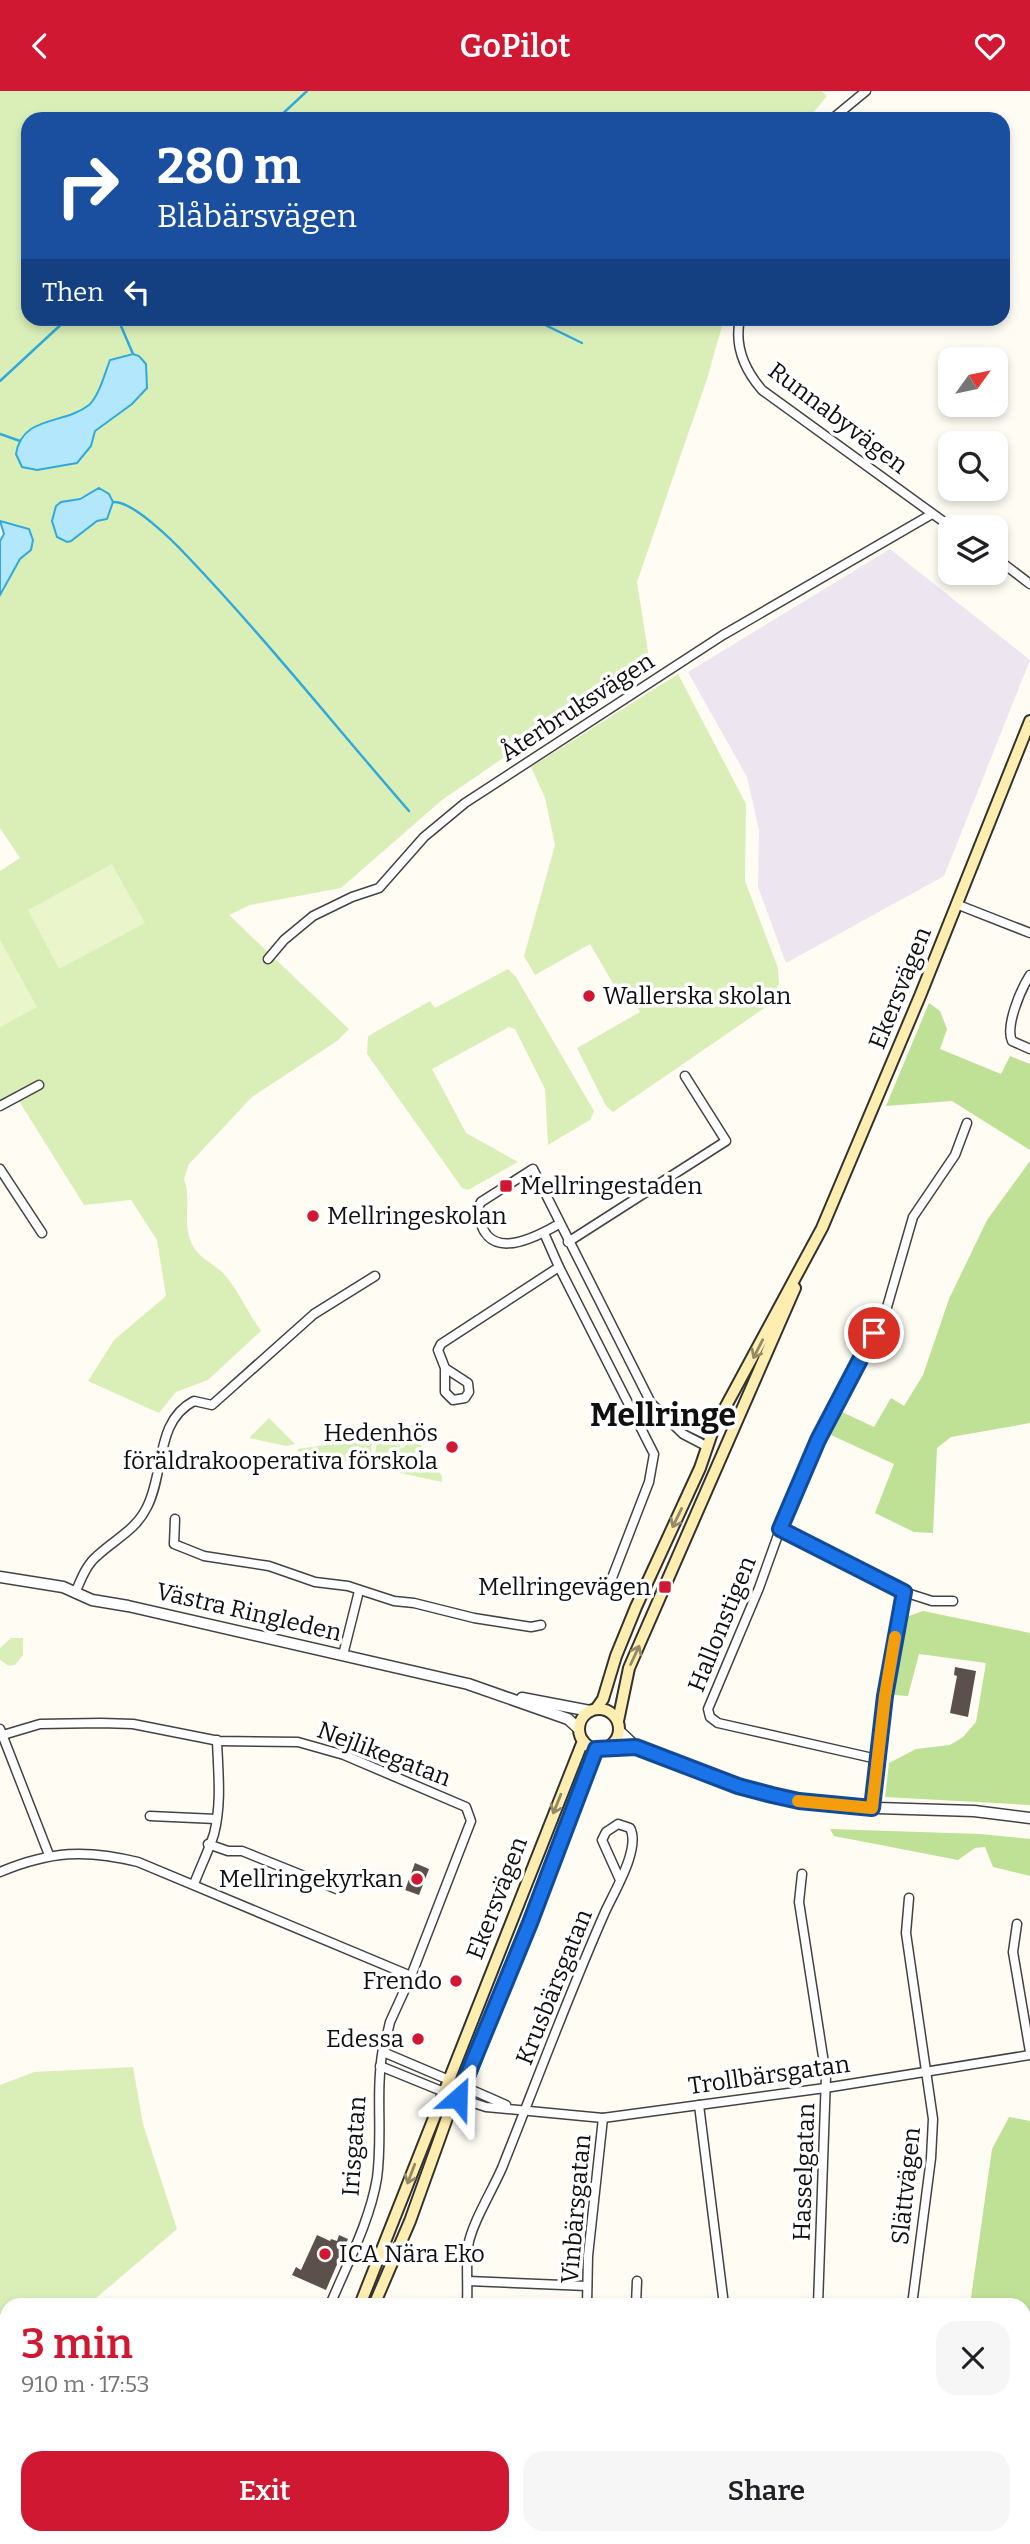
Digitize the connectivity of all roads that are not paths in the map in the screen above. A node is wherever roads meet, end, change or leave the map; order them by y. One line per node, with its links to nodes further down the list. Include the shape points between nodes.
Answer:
1 (866, 91): 2 (street)
2 (840, 112)
3 (739, 326): 4 (street, Runnabyvägen, via 741,355 762,390)
4 (932, 514): 5 (street, Runnabyvägen); 11 (street, Återbruksvägen, via 723,635 458,808 424,837 379,888 313,916)
5 (938, 518)
6 (1008, 567): 7 (street)
7 (1028, 581)
8 (1030, 721): 9 (main road, Ekersvägen)
9 (956, 904): 10 (street); 24 (main road, Ekersvägen)
10 (1030, 933)
11 (268, 959)
12 (1030, 975): 13 (street, via 1020,991 1009,1030 1012,1041)
13 (1030, 1049)
14 (685, 1076): 22 (street, via 726,1141)
15 (39, 1085): 16 (street)
16 (0, 1106)
17 (967, 1123): 30 (street, Hallonstigen, via 956,1155 913,1217 885,1314 823,1429)
18 (0, 1169): 20 (street)
19 (559, 1224): 21 (street); 21 (street, via 533,1169 478,1208 484,1233 494,1241 521,1243); 22 (street)
20 (42, 1233)
21 (544, 1233): 23 (street)
22 (568, 1242): 27 (street, via 651,1403 683,1434)
23 (559, 1266): 26 (street, via 441,1344 439,1358); 33 (street, via 654,1454 649,1482 610,1583)
24 (803, 1268): 27 (main road, Ekersvägen, one-way to 27); 28 (main road, Ekersvägen)
25 (375, 1276): 35 (street, via 314,1314 212,1405 194,1401 179,1413 169,1428 147,1508 91,1562)
26 (445, 1368)
27 (709, 1442): 28 (main road); 40 (main road, Ekersvägen, one-way to 40)
28 (725, 1449): 41 (main road, Ekersvägen, one-way to 28, via 629,1668)
29 (175, 1519): 32 (street, via 172,1541 182,1548)
30 (780, 1529): 34 (street); 47 (street, Hallonstigen, via 708,1709 710,1717 718,1723)
31 (0, 1577): 35 (street, Västra Ringleden)
32 (359, 1591): 37 (street, via 474,1618); 38 (street)
33 (602, 1591)
34 (904, 1592): 36 (street, via 932,1601); 47 (street)
35 (75, 1593): 38 (street, Västra Ringleden)
36 (953, 1601)
37 (541, 1625)
38 (343, 1655): 39 (street, Västra Ringleden)
39 (539, 1706): 40 (street, Västra Ringleden); 43 (street, Västra Ringleden, via 568,1719)
40 (593, 1710): 41 (main road, via 607,1710); 43 (main road, via 580,1720)
41 (619, 1726): 45 (street); 46 (main road, via 616,1741)
42 (1, 1732): 44 (street, Nejlikegatan, via 40,1724 133,1724); 53 (street)
43 (581, 1735): 46 (main road); 65 (main road, Ekersvägen, one-way to 65)
44 (217, 1740): 51 (street); 61 (street, Nejlikegatan, via 319,1746 467,1807 471,1821)
45 (636, 1747): 46 (street); 48 (street, via 772,1795)
46 (601, 1749): 66 (main road, Ekersvägen)
47 (877, 1759): 48 (street)
48 (872, 1808): 50 (street)
49 (150, 1816): 51 (street)
50 (1030, 1818)
51 (216, 1819): 52 (street)
52 (208, 1844): 57 (street); 58 (street, via 242,1851)
53 (49, 1855): 54 (street); 57 (street, via 114,1856)
54 (0, 1872)
55 (802, 1874): 67 (street, Hasselgatan, via 799,1902)
56 (620, 1880): 56 (street, Krusbärsgatan, via 602,1840 618,1824 630,1828 635,1840); 72 (street, Krusbärsgatan)
57 (194, 1884): 61 (street)
58 (339, 1890)
59 (909, 1898): 64 (street, Slättvägen, via 906,1933)
60 (1017, 1924): 62 (street, via 1013,1952)
61 (411, 1976): 63 (street, Nejlikegatan, via 385,2034)
62 (1030, 2054): 64 (street, Trollbärsgatan)
63 (381, 2060): 65 (street); 68 (street, Irisgatan); 77 (street, Irisgatan, via 374,2191)
64 (927, 2071): 67 (street, Trollbärsgatan); 85 (street, Slättvägen, via 933,2119 931,2158)
65 (449, 2080): 66 (main road); 68 (main road, Ekersvägen)
66 (465, 2087): 69 (main road, Ekersvägen); 71 (street, Trollbärsgatan)
67 (825, 2088): 70 (street, Trollbärsgatan); 84 (street, Hasselgatan)
68 (444, 2092): 69 (main road); 78 (main road, Ekersvägen, one-way to 78)
69 (458, 2098): 71 (street, Trollbärsgatan, via 486,2107); 79 (main road, Ekersvägen)
70 (699, 2105): 73 (street, Trollbärsgatan); 83 (street)
71 (512, 2108): 72 (street, Trollbärsgatan)
72 (525, 2109): 73 (street, Trollbärsgatan); 74 (street, Krusbärsgatan, via 471,2236)
73 (603, 2118): 76 (street, Vinbärsgatan)
74 (468, 2281): 76 (street); 80 (street, Krusbärsgatan)
75 (638, 2281): 82 (street)
76 (587, 2286): 81 (street, Vinbärsgatan)
77 (333, 2298)
78 (363, 2298)
79 (377, 2298)
80 (467, 2298)
81 (587, 2298)
82 (637, 2298)
83 (723, 2298)
84 (818, 2298)
85 (913, 2298)

